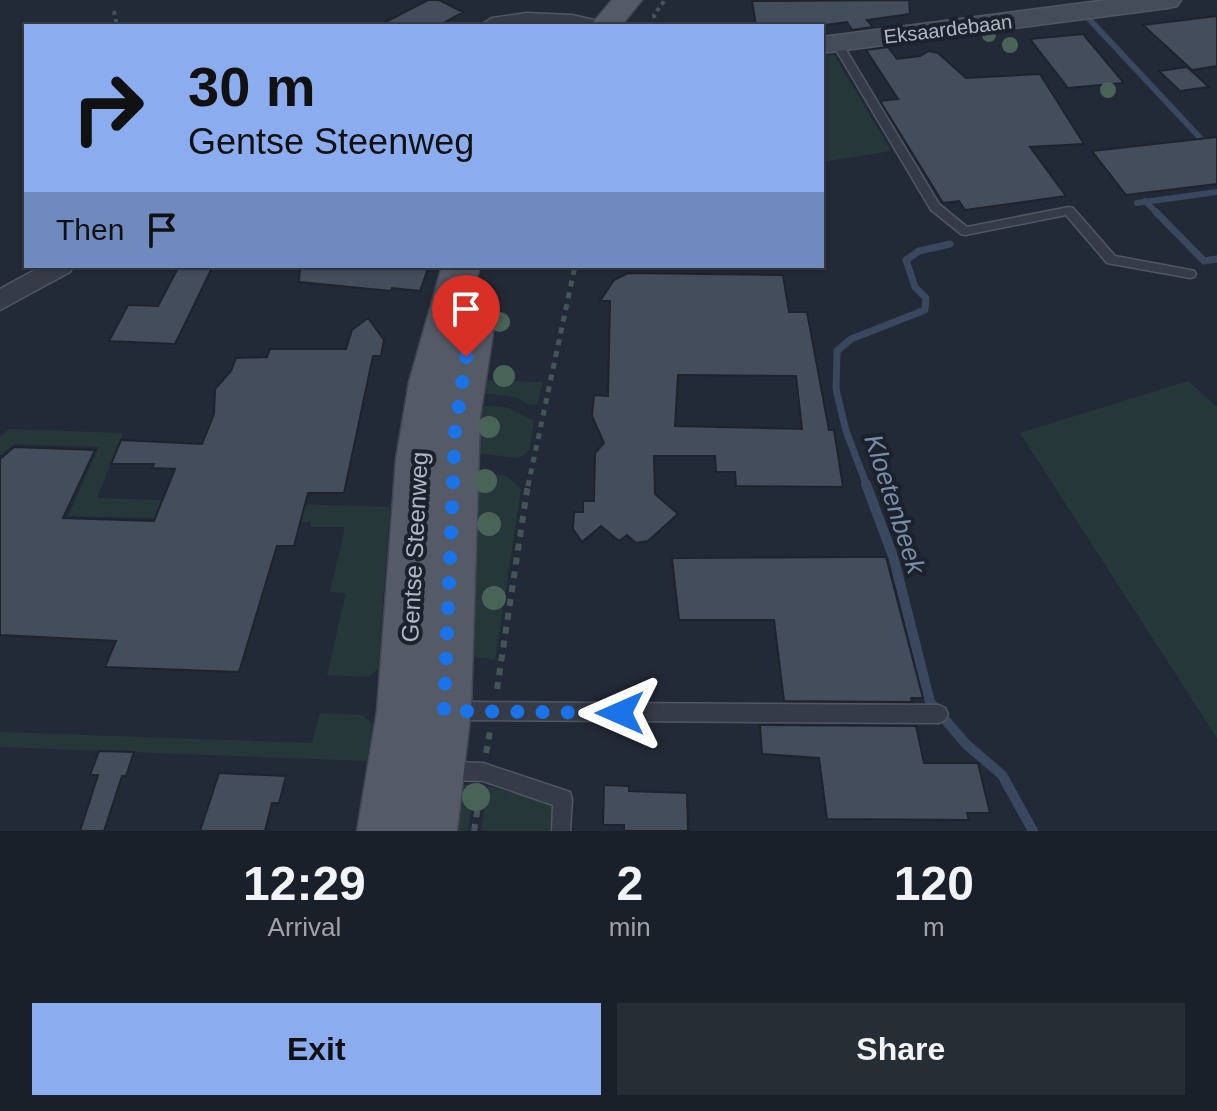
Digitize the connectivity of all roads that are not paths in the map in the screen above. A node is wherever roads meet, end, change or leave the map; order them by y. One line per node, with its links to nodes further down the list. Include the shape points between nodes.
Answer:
1 (628, 0): 6 (main road)
2 (655, 0): 7 (main road)
3 (1168, 0): 8 (main road, Eksaardebaan)
4 (495, 24): 5 (street)
5 (587, 24)
6 (607, 24)
7 (636, 24)
8 (830, 44): 12 (lane, via 935,207 965,231 1069,211 1111,260)
9 (58, 268): 13 (street)
10 (460, 268): 14 (main road, Gentse Steenweg, via 430,382 419,459)
11 (489, 268): 14 (main road, Gentse Steenweg, via 466,357)
12 (1190, 274)
13 (0, 301)
14 (424, 711): 15 (lane); 16 (main road, Gentse Steenweg)
15 (939, 714)
16 (416, 773): 17 (main road, Gentse Steenweg); 18 (main road, Gentse Steenweg); 19 (lane, via 483,772 563,799)
17 (387, 831)
18 (427, 831)
19 (561, 831)

